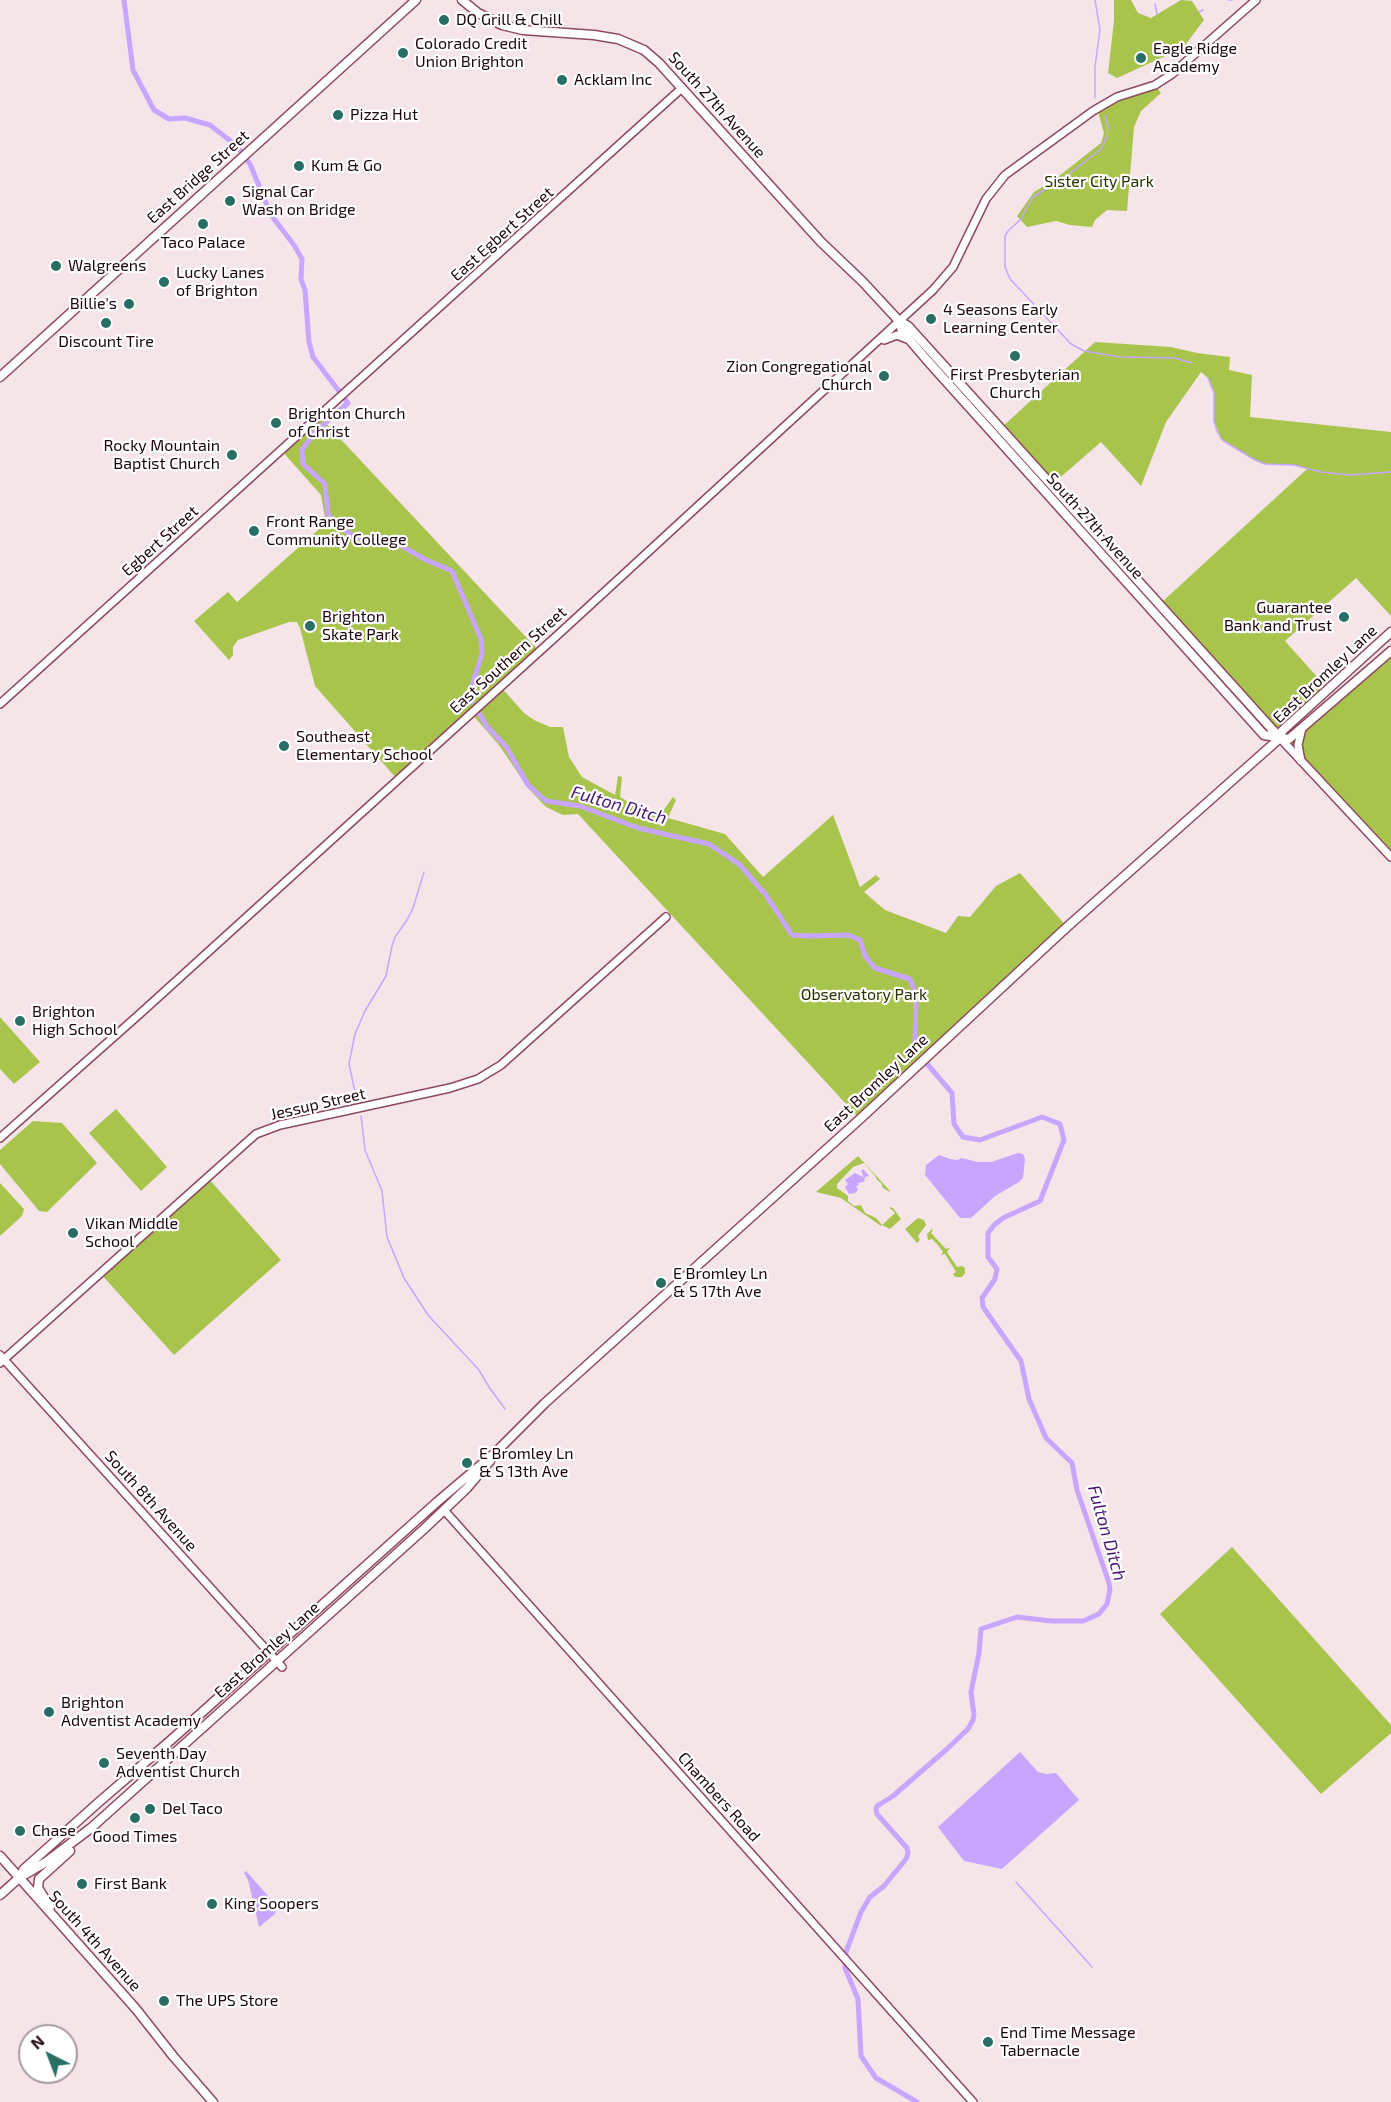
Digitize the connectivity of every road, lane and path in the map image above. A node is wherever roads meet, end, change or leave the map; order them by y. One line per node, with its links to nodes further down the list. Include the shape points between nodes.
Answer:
1 (416, 0): 8 (main road, East Bridge Street)
2 (462, 0): 4 (main road, South 27th Avenue, via 489,20 513,28 604,36 630,43 644,50)
3 (1257, 0): 5 (street, East Southern Street, via 1173,74 1093,111 1005,175 986,199 945,278)
4 (682, 88): 5 (main road, South 27th Avenue, via 821,242); 9 (street, East Egbert Street)
5 (899, 321): 6 (main road, South 27th Avenue); 7 (street, East Southern Street); 14 (main road, South 27th Avenue, via 908,326)
6 (910, 341): 7 (street, via 894,335); 14 (main road, South 27th Avenue, via 1264,735)
7 (874, 346): 18 (street, East Southern Street)
8 (0, 377)
9 (339, 398): 12 (street, Egbert Street)
10 (1391, 632): 14 (main road, East Bromley Lane, via 1282,731)
11 (1391, 651): 13 (main road, East Bromley Lane)
12 (0, 705)
13 (1302, 728): 14 (main road, East Bromley Lane, via 1289,739); 15 (street, via 1298,745)
14 (1280, 738): 15 (street, South 27th Avenue); 20 (main road, East Bromley Lane, via 1067,927)
15 (1302, 763): 16 (street, South 27th Avenue)
16 (1391, 857)
17 (666, 917): 19 (street, Jessup Street, via 508,1058 478,1079 255,1134)
18 (0, 1138)
19 (1, 1359): 24 (street, South 8th Avenue)
20 (495, 1453): 21 (main road, East Bromley Lane); 22 (main road, East Bromley Lane)
21 (474, 1470): 22 (main road, via 444,1503); 23 (main road, East Bromley Lane)
22 (444, 1510): 23 (main road); 25 (main road, East Bromley Lane); 37 (street, Chambers Road)
23 (426, 1512): 24 (main road, East Bromley Lane)
24 (269, 1652): 25 (street, South 8th Avenue); 26 (main road, East Bromley Lane)
25 (280, 1664): 28 (main road, East Bromley Lane)
26 (165, 1746): 27 (main road, East Bromley Lane); 28 (main road)
27 (135, 1772): 28 (main road); 29 (main road, East Bromley Lane)
28 (152, 1773): 30 (main road, East Bromley Lane)
29 (118, 1785): 30 (main road, via 118,1793); 33 (main road, East Bromley Lane, via 24,1869)
30 (105, 1816): 31 (main road, East Bromley Lane)
31 (79, 1838): 33 (main road, East Bromley Lane); 35 (main road, via 76,1846 39,1879 38,1888 50,1905)
32 (0, 1856): 33 (main road, South 4th Avenue)
33 (20, 1878): 34 (main road, East Bromley Lane); 35 (main road, South 4th Avenue)
34 (0, 1895)
35 (50, 1913): 36 (main road, South 4th Avenue)
36 (213, 2102)
37 (973, 2102)

